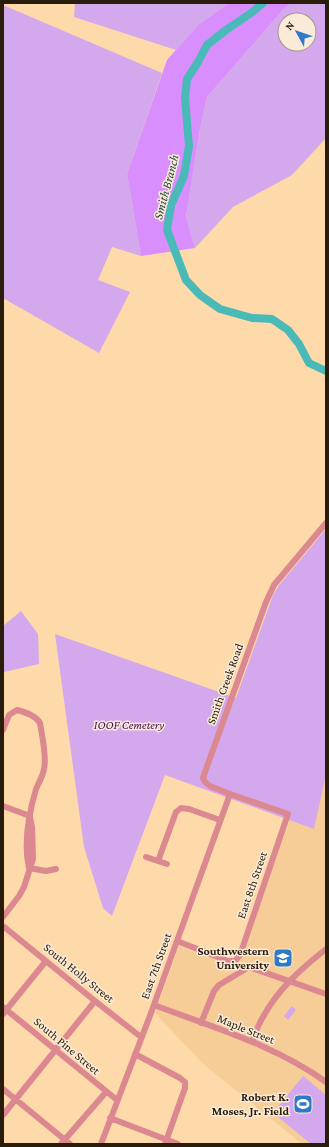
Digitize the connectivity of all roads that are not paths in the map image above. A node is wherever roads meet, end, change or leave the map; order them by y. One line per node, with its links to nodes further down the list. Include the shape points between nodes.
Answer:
1 (326, 523): 3 (street, Smith Creek Road, via 274,586 266,602 204,774 203,778 207,784)
2 (3, 730): 6 (street, via 9,715 17,710 34,716 40,723 45,761)
3 (230, 794): 5 (street, Smith Creek Road); 7 (street, East 7th Street)
4 (3, 806): 6 (street)
5 (288, 814): 15 (street, East 8th Street, via 240,955 235,961 228,961)
6 (30, 816): 11 (street, via 33,859)
7 (220, 820): 9 (street, via 181,808 176,812); 15 (street, East 7th Street)
8 (146, 857): 9 (street)
9 (158, 861): 10 (street)
10 (168, 864)
11 (29, 868): 12 (street, via 46,871); 13 (street, via 24,887)
12 (56, 869)
13 (3, 917)
14 (3, 926): 17 (street, South Holly Street)
15 (177, 941): 21 (street, East 7th Street)
16 (326, 949): 18 (street)
17 (46, 962): 20 (street, South Holly Street); 22 (street)
18 (289, 981): 19 (street); 23 (street, via 249,967 218,986); 25 (street, via 264,1015)
19 (326, 994)
20 (95, 1001): 24 (street, South Holly Street); 26 (street)
21 (154, 1005): 23 (street, Maple Street); 24 (street, East 7th Street)
22 (4, 1011): 26 (street, South Pine Street)
23 (201, 1023): 25 (street, Maple Street)
24 (141, 1037): 27 (street, East 7th Street)
25 (252, 1042): 28 (street, Maple Street, via 293,1060)
26 (55, 1050): 30 (street, South Pine Street); 31 (street)
27 (135, 1054): 32 (street, East 7th Street); 36 (street, via 185,1082)
28 (326, 1082)
29 (3, 1089): 31 (street)
30 (106, 1092): 32 (street, South Pine Street); 35 (street)
31 (16, 1100): 33 (street); 35 (street)
32 (117, 1100): 34 (street, East 7th Street)
33 (3, 1115)
34 (110, 1118): 36 (street); 38 (street, East 7th Street)
35 (62, 1142): 37 (street)
36 (166, 1142): 39 (street)
37 (70, 1144)
38 (101, 1144)
39 (178, 1144)

